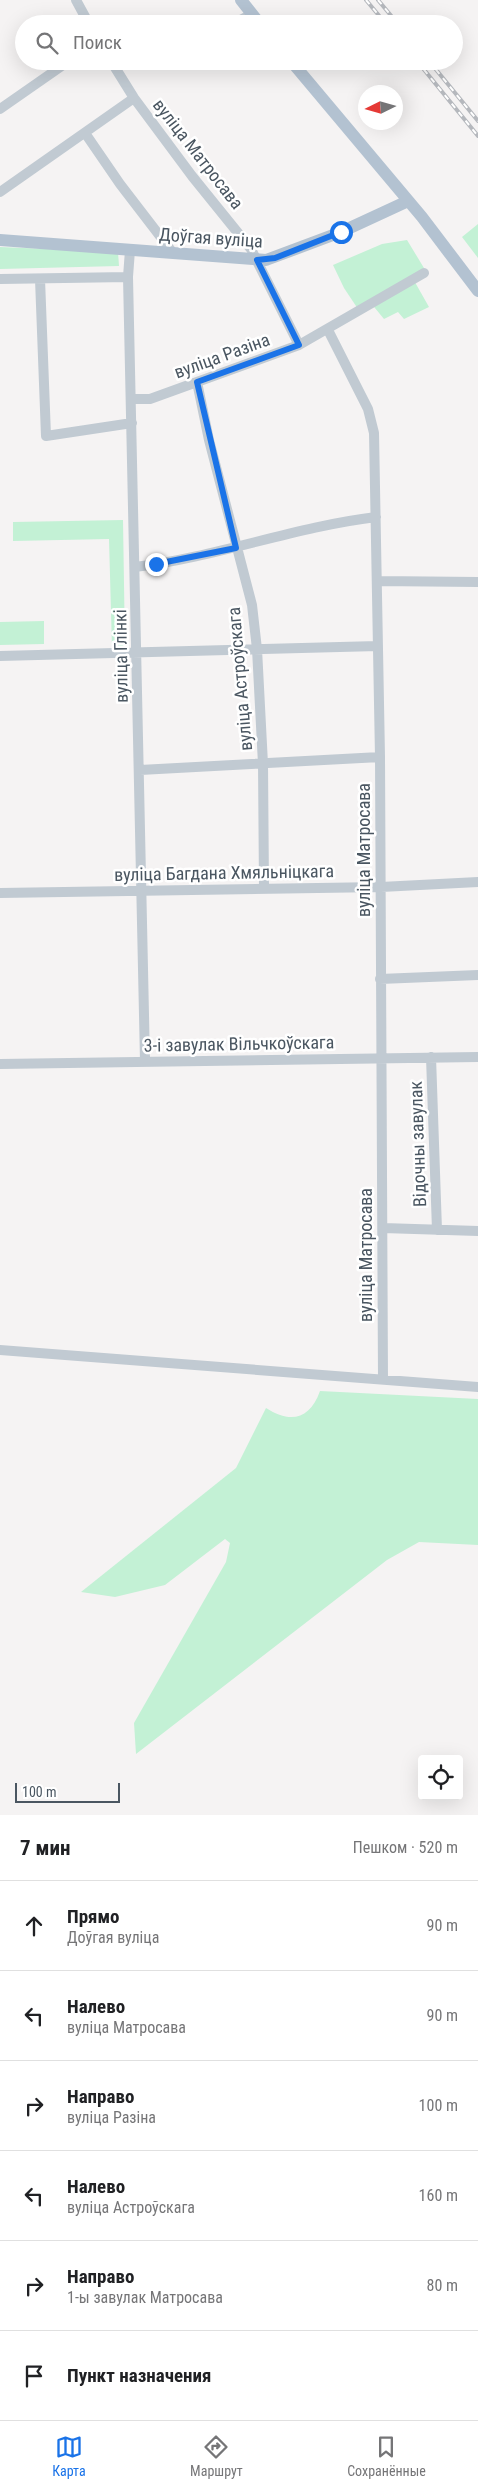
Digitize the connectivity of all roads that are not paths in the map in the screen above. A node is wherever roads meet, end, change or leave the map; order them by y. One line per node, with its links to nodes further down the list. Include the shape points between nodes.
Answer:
1 (76, 0): 3 (street)
2 (241, 0): 4 (main road)
3 (84, 15)
4 (253, 15)
5 (56, 70): 9 (street)
6 (118, 70): 8 (street, вуліца Матросава)
7 (299, 70): 12 (main road)
8 (134, 98): 10 (street); 16 (street, вуліца Матросава)
9 (0, 109)
10 (85, 133): 11 (street); 15 (street)
11 (0, 192)
12 (408, 201): 16 (main road, Доўгая вуліца, via 288,254); 21 (main road)
13 (0, 240): 14 (main road, Доўгая вуліца)
14 (130, 250): 15 (main road, Доўгая вуліца); 18 (street, вуліца Глінкі)
15 (173, 253): 16 (main road, Доўгая вуліца)
16 (257, 260): 23 (street, вуліца Матросава)
17 (424, 273): 22 (street, вуліца Разіна)
18 (128, 277): 20 (street); 25 (street, вуліца Глінкі)
19 (0, 278): 20 (street)
20 (40, 279): 26 (street, via 46,436)
21 (478, 291)
22 (328, 330): 23 (street, вуліца Разіна); 27 (street, вуліца Матросава, via 370,416 374,433)
23 (299, 345): 24 (street, вуліца Разіна)
24 (197, 382): 25 (street, вуліца Разіна, via 150,399); 28 (street, вуліца Астроўскага)
25 (132, 399): 26 (street, вуліца Глінкі)
26 (132, 423): 29 (street, вуліца Глінкі)
27 (376, 517): 28 (street); 30 (street, вуліца Матросава)
28 (236, 548): 29 (street); 33 (street, вуліца Астроўскага, via 252,605)
29 (135, 567): 34 (street, вуліца Глінкі)
30 (377, 581): 31 (street); 32 (street, вуліца Матросава)
31 (478, 582)
32 (378, 646): 33 (street); 36 (street, вуліца Матросава)
33 (257, 649): 34 (street); 37 (street, вуліца Астроўскага)
34 (137, 652): 35 (street); 38 (street, вуліца Глінкі)
35 (0, 656)
36 (380, 757): 37 (street); 40 (street, вуліца Матросава)
37 (263, 764): 38 (street); 42 (street, вуліца Астроўскага)
38 (140, 770): 41 (street, вуліца Глінкі)
39 (478, 882): 40 (street, вуліца Багдана Хмяльніцкага)
40 (381, 887): 42 (street, вуліца Багдана Хмяльніцкага); 45 (street, вуліца Матросава)
41 (142, 890): 42 (street, вуліца Багдана Хмяльніцкага); 43 (street, вуліца Багдана Хмяльніцкага); 49 (street, вуліца Глінкі)
42 (264, 890)
43 (0, 893)
44 (478, 975): 45 (street)
45 (380, 979): 47 (street, вуліца Матросава)
46 (478, 1057): 48 (street, 3-і завулак Вільчкоўскага)
47 (381, 1058): 48 (street, 3-і завулак Вільчкоўскага); 49 (street, 3-і завулак Вільчкоўскага); 51 (street, вуліца Матросава)
48 (431, 1058): 52 (street, Відочны завулак)
49 (145, 1061): 50 (street, 3-і завулак Вільчкоўскага)
50 (0, 1064)
51 (383, 1228): 52 (street); 55 (street, вуліца Матросава)
52 (437, 1230): 53 (street)
53 (478, 1231)
54 (0, 1350): 55 (street)
55 (383, 1380): 56 (street)
56 (478, 1388)

